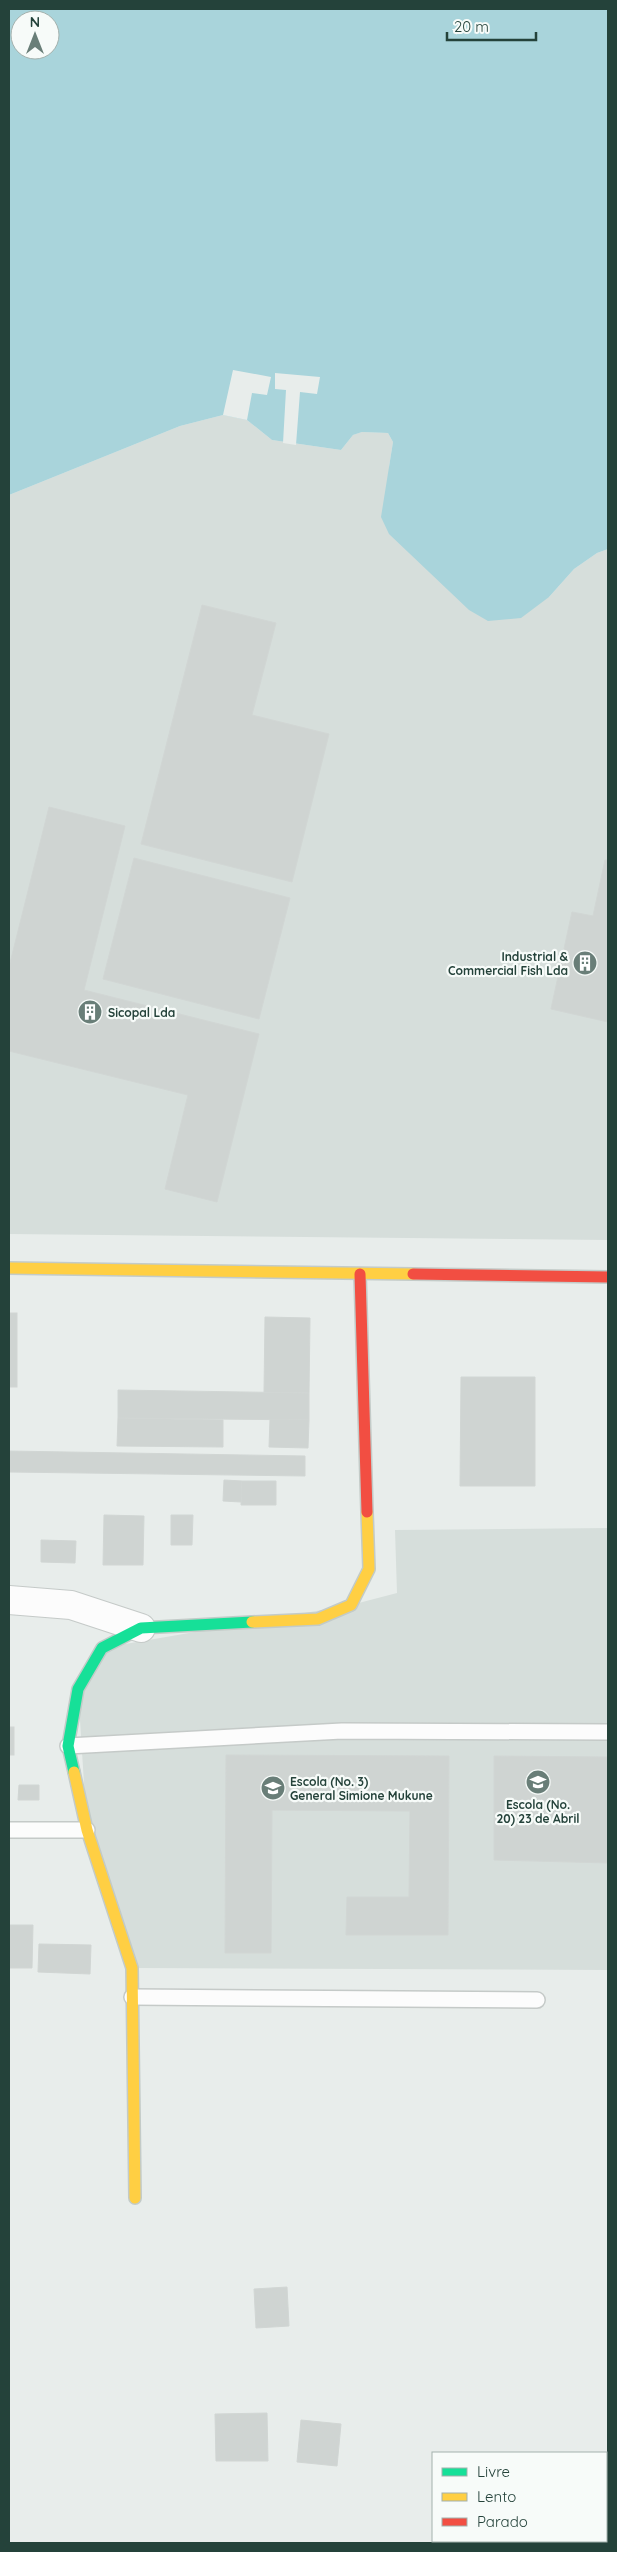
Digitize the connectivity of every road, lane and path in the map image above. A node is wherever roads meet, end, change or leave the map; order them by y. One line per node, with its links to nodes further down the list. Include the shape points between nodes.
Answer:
1 (9, 1268): 2 (street)
2 (360, 1274): 3 (street); 5 (street, via 369,1569 352,1605 318,1619)
3 (608, 1277)
4 (9, 1600): 5 (street, via 71,1605)
5 (142, 1628): 7 (street, via 102,1648 78,1689)
6 (608, 1732): 7 (lane, via 342,1731)
7 (68, 1746): 9 (street)
8 (9, 1830): 9 (lane)
9 (87, 1830): 10 (street, via 132,1968)
10 (132, 1997): 11 (lane); 12 (street)
11 (537, 2000)
12 (135, 2198)

